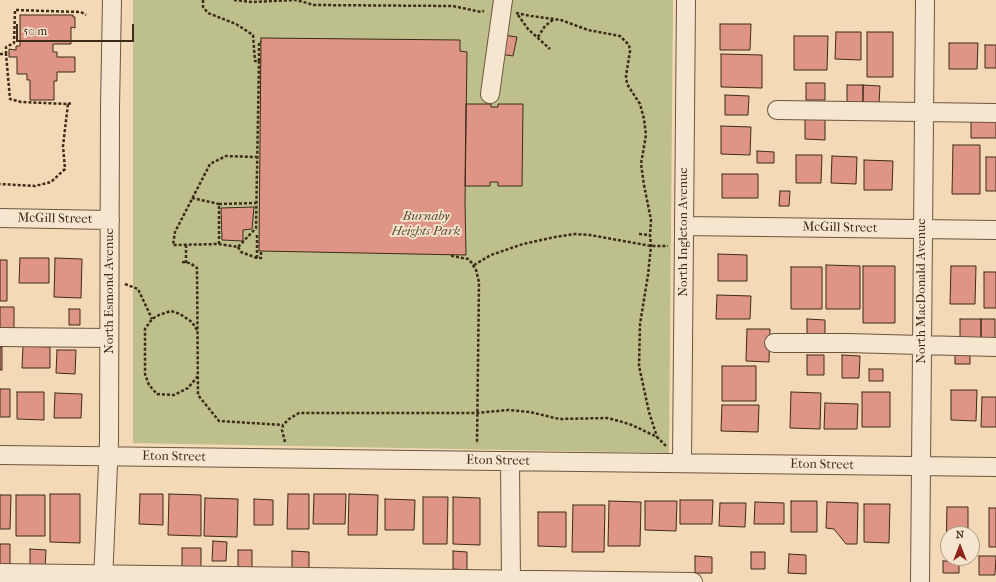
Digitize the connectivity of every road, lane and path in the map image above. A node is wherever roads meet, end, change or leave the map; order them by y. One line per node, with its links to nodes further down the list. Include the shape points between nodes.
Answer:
1 (112, 0): 28 (street, North Esmond Avenue)
2 (203, 0): 15 (path, via 203,7 208,13 236,24 253,35 255,61)
3 (234, 0): 6 (path, via 296,0 314,5 453,6 481,12)
4 (686, 0): 29 (street, North Ingleton Avenue)
5 (924, 0): 20 (street, North MacDonald Avenue)
6 (503, 1): 7 (path); 16 (street)
7 (517, 14): 9 (path); 10 (path)
8 (86, 15): 14 (path, via 81,12 15,10 14,43 6,47)
9 (554, 19): 10 (path, via 545,26); 34 (path, via 568,21 588,30 620,36 629,45 627,84 640,104 646,135 642,164 650,214)
10 (538, 37): 12 (path)
11 (261, 42): 15 (path)
12 (550, 49)
13 (0, 54): 14 (path)
14 (6, 54): 18 (path, via 10,99 21,102)
15 (258, 61): 22 (path)
16 (490, 94)
17 (72, 103): 18 (path)
18 (68, 104): 23 (path, via 63,146 65,169 52,182 34,186)
19 (777, 110): 20 (street)
20 (924, 112): 21 (street); 30 (street, North MacDonald Avenue)
21 (996, 113)
22 (256, 157): 24 (path, via 226,156 210,164); 25 (path)
23 (0, 184)
24 (192, 198): 26 (path); 36 (path, via 175,232 173,246)
25 (256, 203): 26 (path); 39 (path, via 256,228)
26 (219, 204): 35 (path)
27 (0, 218): 28 (street, McGill Street)
28 (110, 220): 48 (street, North Esmond Avenue)
29 (684, 226): 30 (street, McGill Street); 61 (street, North Ingleton Avenue)
30 (922, 229): 31 (street, McGill Street); 50 (street, North MacDonald Avenue)
31 (996, 230)
32 (259, 234): 42 (path)
33 (639, 234): 34 (path)
34 (650, 234): 37 (path)
35 (219, 244): 36 (path); 39 (path)
36 (186, 245): 46 (path, via 184,262 197,268)
37 (651, 246): 38 (path); 43 (path, via 590,234 575,234 524,244); 55 (path, via 640,324 639,366 648,412)
38 (668, 246)
39 (238, 247): 42 (path, via 241,252)
40 (261, 251): 42 (path, via 261,258)
41 (452, 255): 43 (path, via 468,259)
42 (257, 258)
43 (474, 265): 53 (path, via 479,282)
44 (121, 282): 45 (path, via 138,289)
45 (152, 319): 46 (path, via 171,311 192,322); 52 (path, via 145,329 145,374 149,385 157,394 174,395 188,388)
46 (198, 331): 52 (path)
47 (0, 337): 48 (street)
48 (109, 338): 57 (street, North Esmond Avenue)
49 (774, 343): 50 (street)
50 (922, 346): 51 (street); 62 (street, North MacDonald Avenue)
51 (996, 347)
52 (198, 375): 54 (path, via 198,395 219,422)
53 (477, 413): 54 (path, via 299,413); 55 (path, via 508,410 559,419 606,418 632,425); 59 (path)
54 (283, 425): 58 (path, via 282,430)
55 (657, 438): 61 (path)
56 (0, 455): 57 (street, Eton Street)
57 (108, 456): 58 (street, Eton Street); 65 (street, North Esmond Avenue)
58 (290, 458): 59 (street, Eton Street)
59 (478, 460): 60 (street, Eton Street)
60 (510, 461): 61 (street, Eton Street); 66 (street)
61 (680, 463): 62 (street, Eton Street)
62 (920, 466): 63 (street, Eton Street); 68 (street, North MacDonald Avenue)
63 (996, 467)
64 (0, 573): 65 (street)
65 (104, 578): 66 (street)
66 (511, 581): 67 (street)
67 (693, 582)
68 (920, 582)

